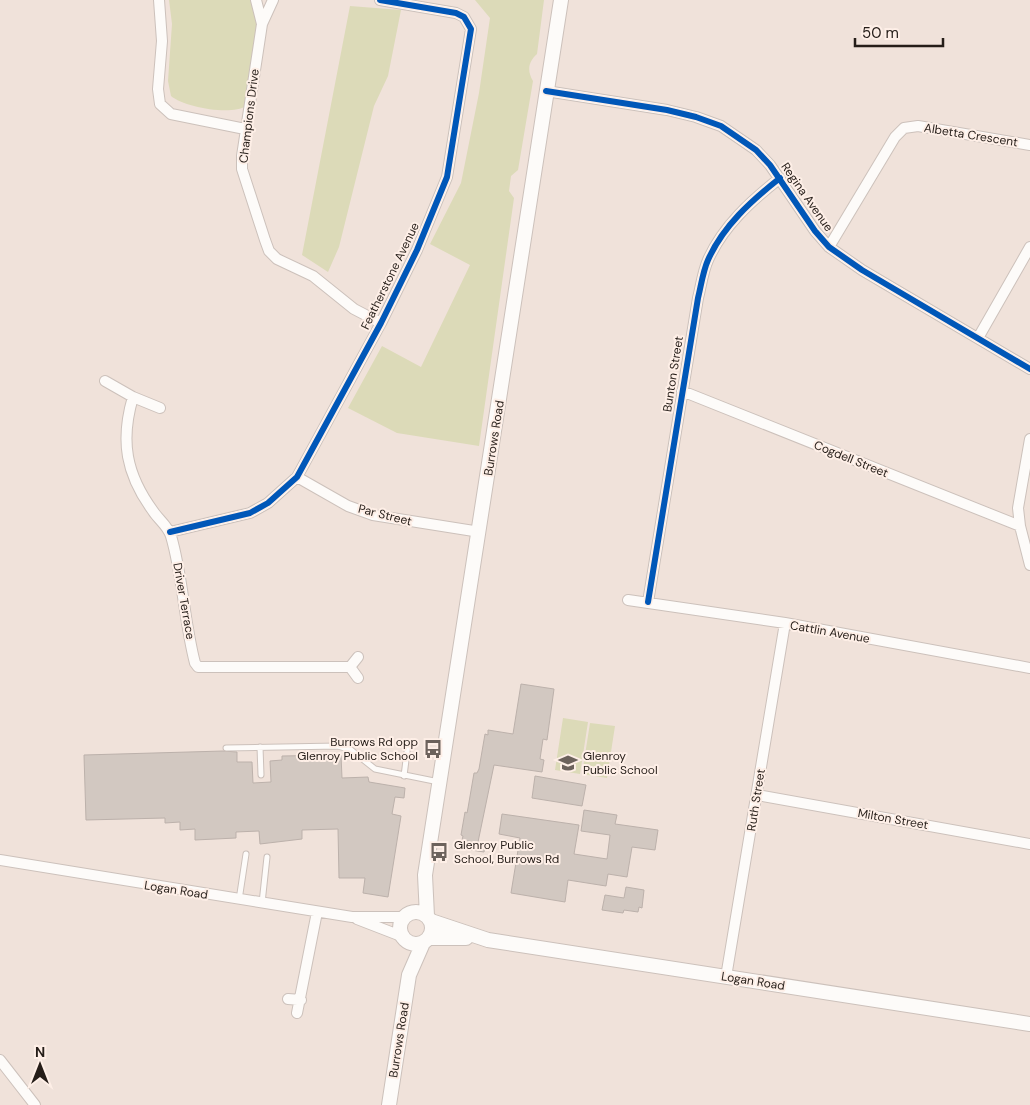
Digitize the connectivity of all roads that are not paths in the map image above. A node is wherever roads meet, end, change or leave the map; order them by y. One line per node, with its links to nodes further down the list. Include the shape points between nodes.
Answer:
1 (159, 0): 8 (street, via 162,41 160,104 171,114)
2 (256, 0): 3 (street); 6 (street, Champions Drive)
3 (273, 0): 6 (street, Champions Drive)
4 (380, 0): 13 (street, Featherstone Avenue, via 456,13 471,29 447,177 417,250)
5 (561, 0): 7 (main road, Burrows Road)
6 (262, 24): 8 (street, Champions Drive)
7 (546, 91): 10 (street, Regina Avenue, via 667,110 721,126 756,150); 24 (main road, Burrows Road)
8 (245, 129): 13 (street, Champions Drive, via 242,169 269,251 277,259 313,276 354,309)
9 (1030, 145): 11 (street, Albetta Crescent, via 918,126 904,128 895,137)
10 (780, 178): 11 (street, Regina Avenue); 17 (street, Bunton Street, via 752,200 727,228 708,260)
11 (828, 247): 14 (street, Regina Avenue)
12 (1030, 247): 14 (street)
13 (381, 323): 21 (street, Featherstone Avenue)
14 (978, 338): 15 (street, Regina Avenue)
15 (1030, 369)
16 (105, 381): 18 (street)
17 (682, 391): 22 (street, Cogdell Street); 27 (street, Bunton Street)
18 (133, 397): 19 (street); 23 (street, Driver Terrace, via 125,429 131,470 152,511)
19 (160, 408)
20 (1030, 439): 22 (street, via 1018,508)
21 (297, 477): 23 (street, Featherstone Avenue, via 268,503 250,513); 24 (street, Par Street, via 348,506 373,515)
22 (1020, 526): 25 (street)
23 (170, 532): 30 (street, Driver Terrace, via 198,666)
24 (480, 532): 38 (main road, Burrows Road)
25 (1030, 564)
26 (628, 600): 27 (street, Cattlin Avenue)
27 (648, 602): 28 (street, Cattlin Avenue)
28 (785, 623): 31 (street, Cattlin Avenue); 39 (street, Ruth Street)
29 (358, 657): 30 (street)
30 (350, 667): 32 (street)
31 (1030, 668)
32 (358, 678)
33 (408, 744): 37 (lane)
34 (260, 747): 35 (lane); 36 (lane); 37 (lane, via 346,747 375,769)
35 (226, 748)
36 (261, 775)
37 (404, 776): 38 (lane)
38 (440, 783): 44 (main road, Burrows Road)
39 (757, 795): 40 (street, Milton Street); 55 (street, Ruth Street)
40 (1030, 844)
41 (246, 854): 45 (lane)
42 (267, 857): 46 (lane)
43 (0, 860): 45 (street, Logan Road)
44 (425, 876): 48 (main road, Burrows Road); 50 (main road, Burrows Road)
45 (239, 900): 46 (street, Logan Road)
46 (262, 903): 47 (street, Logan Road)
47 (317, 912): 49 (street, Logan Road); 57 (street)
48 (407, 915): 49 (street, Logan Road); 50 (main road, via 419,912); 51 (main road, via 399,926)
49 (352, 917): 51 (street, Logan Road)
50 (429, 919): 52 (main road, Logan Road); 53 (main road, via 432,930)
51 (403, 938): 53 (main road, via 413,945); 54 (main road, Burrows Road)
52 (476, 938): 53 (main road, Logan Road); 55 (main road, Logan Road)
53 (426, 941): 54 (main road, Burrows Road)
54 (410, 975): 62 (main road, Burrows Road)
55 (726, 977): 59 (main road, Logan Road)
56 (288, 999): 57 (street)
57 (300, 1000): 58 (street)
58 (297, 1014)
59 (1030, 1024)
60 (0, 1060): 61 (street)
61 (35, 1105)
62 (389, 1105)

